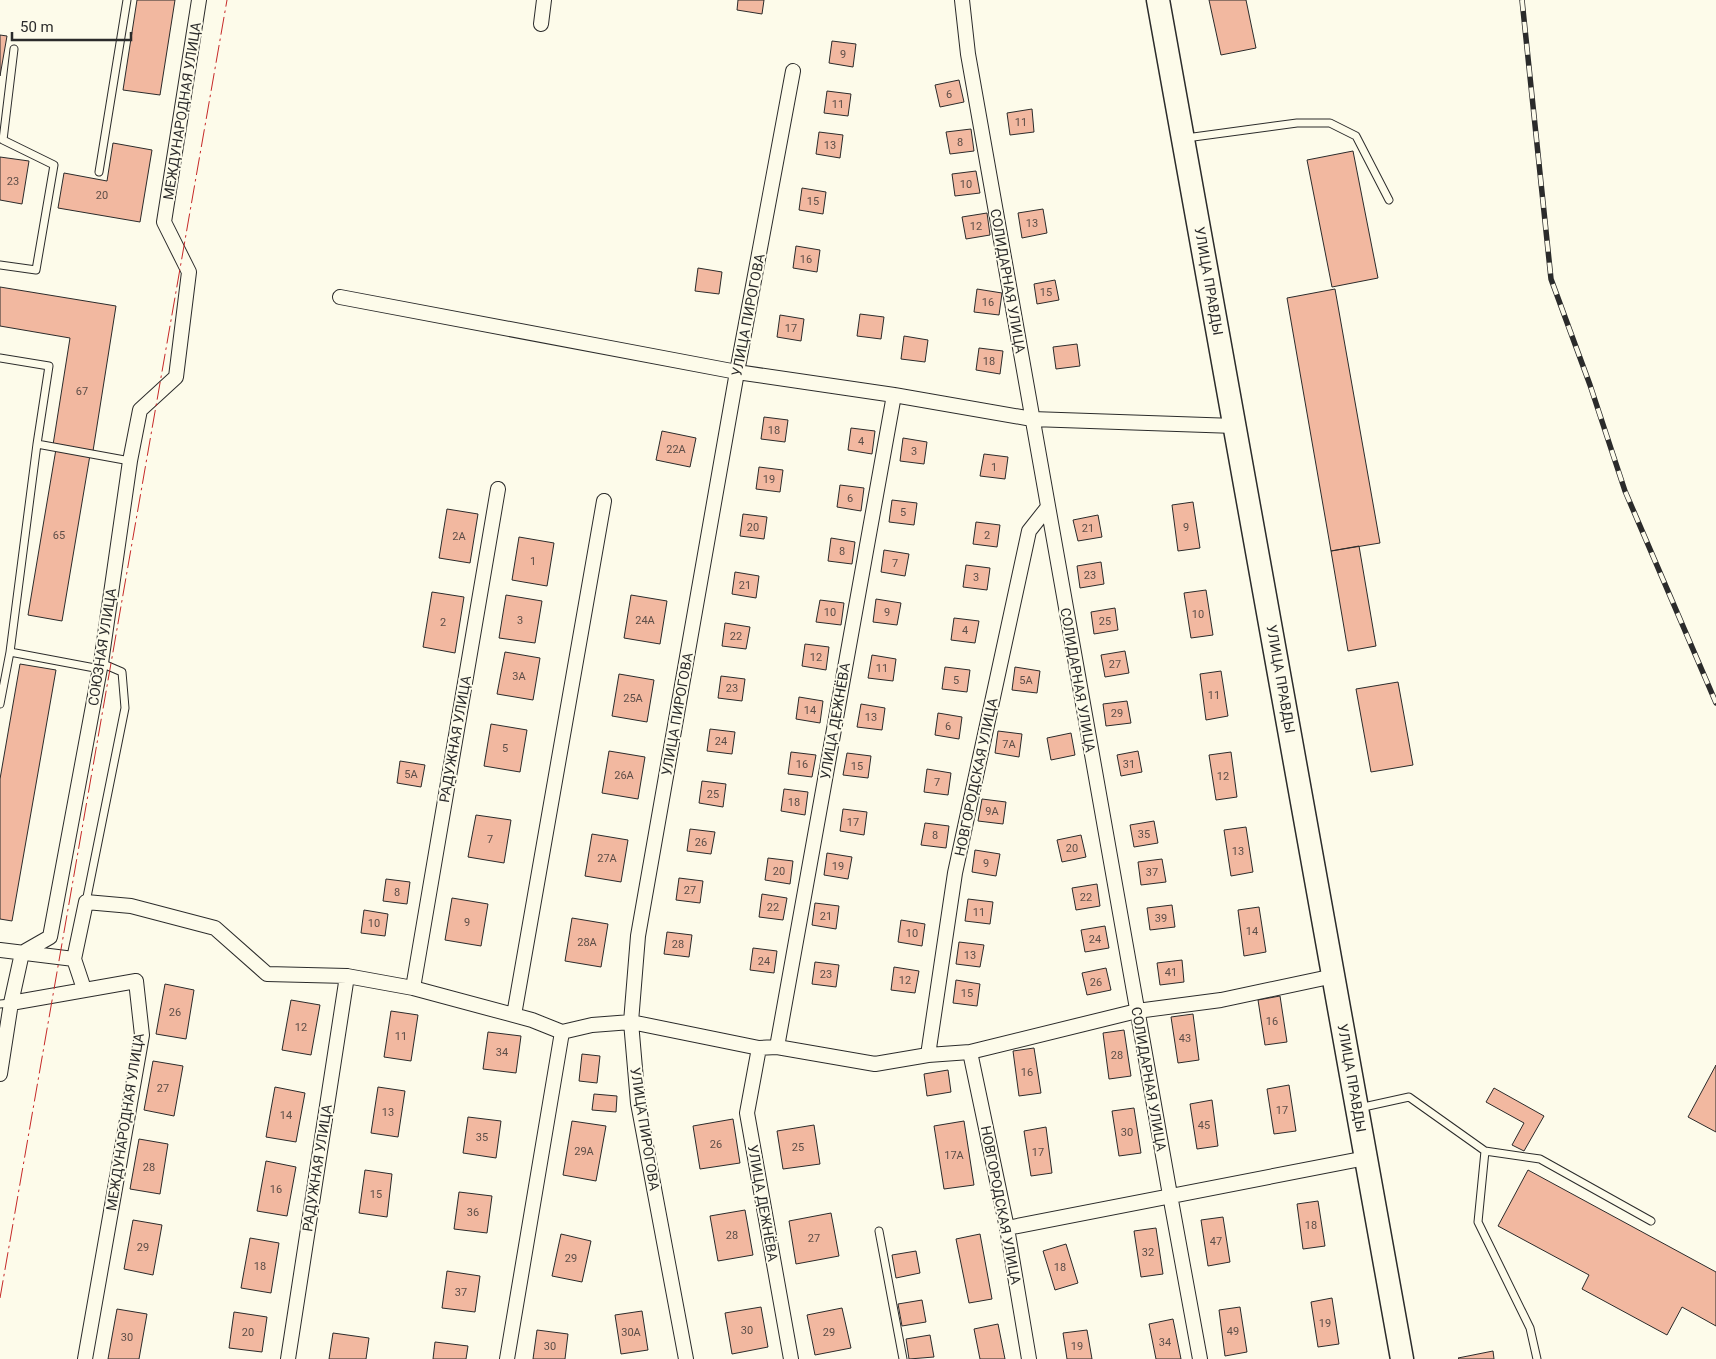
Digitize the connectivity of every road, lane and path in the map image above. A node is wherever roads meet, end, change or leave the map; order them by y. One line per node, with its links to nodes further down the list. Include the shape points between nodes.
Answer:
1 (127, 0): 10 (lane)
2 (199, 0): 12 (street, МЕЖДУНАРОДНАЯ УЛИЦА)
3 (544, 0): 6 (street)
4 (962, 0): 18 (street, СОЛИДАРНАЯ УЛИЦА, via 968,54)
5 (1158, 0): 9 (main road, УЛИЦА ПРАВДЫ)
6 (541, 24)
7 (14, 49): 13 (lane, via 3,140 54,164 36,270)
8 (793, 71): 16 (street, УЛИЦА ПИРОГОВА)
9 (1184, 138): 11 (lane, via 1297,123 1330,123 1356,136); 19 (main road, УЛИЦА ПРАВДЫ)
10 (99, 172)
11 (1389, 200)
12 (164, 222): 21 (street, СОЮЗНАЯ УЛИЦА, via 189,272 176,377 140,410)
13 (0, 265)
14 (340, 297): 16 (street)
15 (0, 358): 20 (lane, via 49,366)
16 (737, 372): 17 (street); 39 (street, УЛИЦА ПИРОГОВА, via 638,936)
17 (894, 395): 18 (street); 41 (street, УЛИЦА ДЕЖНЁВА)
18 (1032, 419): 19 (street); 24 (street, СОЛИДАРНАЯ УЛИЦА)
19 (1235, 426): 33 (main road, УЛИЦА ПРАВДЫ)
20 (38, 444): 21 (lane); 25 (lane)
21 (130, 462): 26 (street, СОЮЗНАЯ УЛИЦА)
22 (498, 489): 34 (street, РАДУЖНАЯ УЛИЦА)
23 (604, 501): 38 (street)
24 (1048, 507): 37 (street, СОЛИДАРНАЯ УЛИЦА); 44 (street, НОВГОРОДСКАЯ УЛИЦА, via 1029,531 955,873)
25 (10, 652): 26 (lane); 27 (lane)
26 (100, 666): 28 (lane, via 122,672 125,708); 30 (street, СОЮЗНАЯ УЛИЦА, via 50,937)
27 (0, 704)
28 (86, 902): 31 (street); 32 (street, via 131,906 215,928 267,974)
29 (0, 950): 30 (street)
30 (22, 953): 31 (street); 36 (street)
31 (74, 960): 35 (street)
32 (347, 976): 34 (street); 54 (street, РАДУЖНАЯ УЛИЦА)
33 (1334, 976): 37 (street, via 1221,1000); 46 (main road, УЛИЦА ПРАВДЫ)
34 (413, 988): 38 (street)
35 (84, 989): 36 (street, МЕЖДУНАРОДНАЯ УЛИЦА); 53 (street, МЕЖДУНАРОДНАЯ УЛИЦА, via 136,981 142,1035)
36 (5, 1004): 45 (street)
37 (1137, 1011): 43 (street); 49 (street, СОЛИДАРНАЯ УЛИЦА)
38 (514, 1015): 40 (street)
39 (631, 1022): 40 (street, via 592,1025); 42 (street); 56 (street, УЛИЦА ПИРОГОВА, via 638,1103)
40 (562, 1032): 55 (street)
41 (777, 1046): 42 (street); 44 (street, via 875,1064)
42 (759, 1048): 57 (street, УЛИЦА ДЕЖНЁВА, via 747,1113)
43 (970, 1052): 44 (street); 51 (street, НОВГОРОДСКАЯ УЛИЦА)
44 (928, 1054)
45 (0, 1074)
46 (1357, 1109): 47 (lane, via 1409,1097); 48 (main road, УЛИЦА ПРАВДЫ)
47 (1485, 1151): 50 (lane, via 1540,1159); 62 (lane, via 1478,1222 1530,1328)
48 (1366, 1158): 49 (street); 61 (main road, УЛИЦА ПРАВДЫ)
49 (1170, 1196): 51 (street); 60 (street, СОЛИДАРНАЯ УЛИЦА)
50 (1652, 1221)
51 (1007, 1228): 59 (street, НОВГОРОДСКАЯ УЛИЦА)
52 (878, 1232): 58 (lane)
53 (85, 1359)
54 (288, 1359)
55 (508, 1359)
56 (686, 1359)
57 (791, 1359)
58 (903, 1359)
59 (1029, 1359)
60 (1200, 1359)
61 (1402, 1359)
62 (1537, 1359)

